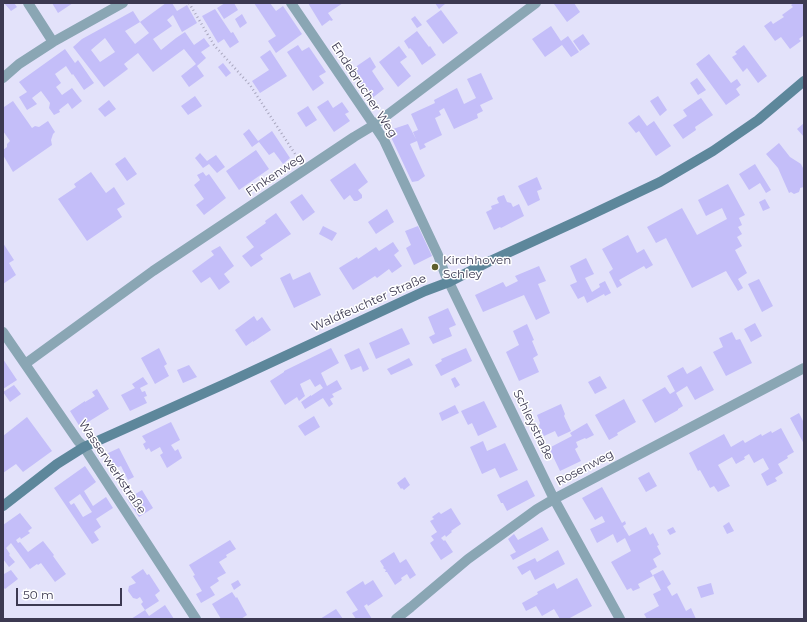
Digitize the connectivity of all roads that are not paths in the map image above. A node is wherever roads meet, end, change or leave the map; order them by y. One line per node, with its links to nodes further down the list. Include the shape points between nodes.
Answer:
1 (28, 3): 5 (street)
2 (123, 3): 5 (street)
3 (291, 3): 8 (street, Endebrucher Weg)
4 (536, 3): 8 (street, Finkenweg)
5 (53, 42): 6 (street, via 19,64)
6 (3, 78)
7 (804, 81): 9 (street, Waldfeuchter Straße, via 758,120 713,151 660,182)
8 (374, 125): 9 (street, Endebrucher Weg, via 387,147); 11 (street, Finkenweg, via 153,272)
9 (449, 282): 13 (street, Waldfeuchter Straße); 14 (street, Schleystraße)
10 (3, 332): 11 (street, Wasserwerkstraße)
11 (25, 364): 13 (street, Wasserwerkstraße)
12 (804, 368): 14 (street, Rosenweg)
13 (84, 447): 15 (street, Waldfeuchter Straße, via 57,464); 16 (street, Wasserwerkstraße)
14 (554, 499): 17 (street, Rosenweg, via 468,559); 18 (street, Schleystraße)
15 (3, 506)
16 (196, 619)
17 (396, 619)
18 (620, 619)

